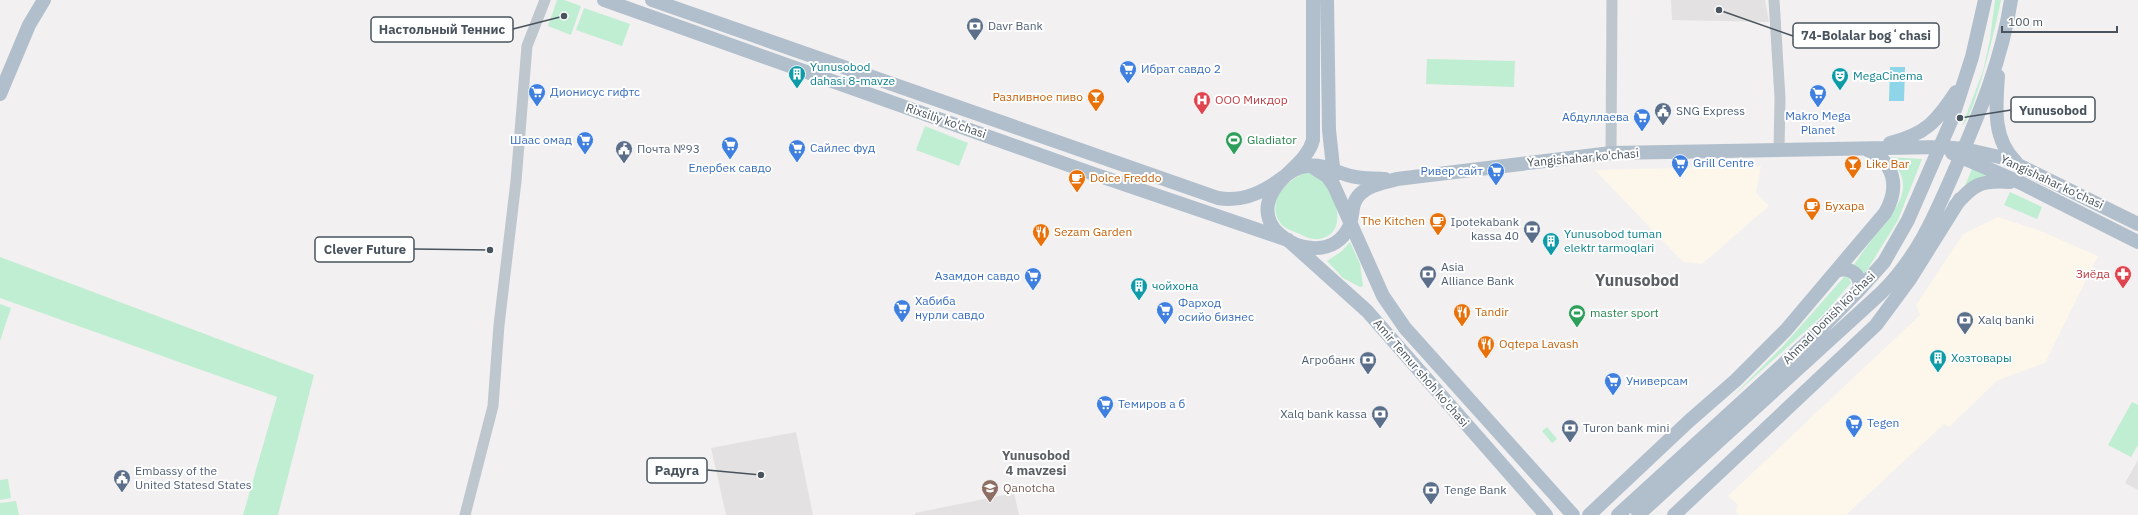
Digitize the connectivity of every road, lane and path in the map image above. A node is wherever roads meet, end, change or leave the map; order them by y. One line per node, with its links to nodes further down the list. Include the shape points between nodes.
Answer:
1 (44, 0): 17 (main road, via 29,25)
2 (545, 0): 44 (street, via 527,46 493,406)
3 (604, 0): 14 (main road, Rixsiliy ko'chasi)
4 (652, 0): 12 (main road, Rixsiliy ko'chasi)
5 (1313, 0): 27 (main road, Amir Temur shoh ko'chasi, via 1314,136 1307,154)
6 (1327, 0): 25 (main road, Amir Temur shoh ko'chasi, via 1329,130)
7 (1612, 0): 21 (street)
8 (1774, 0): 20 (street, via 1780,98)
9 (1985, 0): 16 (main road, Ahmad Donish ko'chasi)
10 (2011, 0): 13 (main road, Ahmad Donish ko'chasi)
11 (2015, 0): 13 (street, Ahmad Donish ko'chasi)
12 (694, 15): 14 (main road); 26 (main road, Rixsiliy ko'chasi)
13 (2007, 21): 15 (main road, Ahmad Donish ko'chasi)
14 (689, 30): 30 (main road, Rixsiliy ko'chasi)
15 (2000, 56): 22 (main road, Ahmad Donish ko'chasi, via 1984,104); 23 (main road, via 1997,128 2004,145)
16 (1966, 76): 18 (main road, Ahmad Donish ko'chasi); 19 (main road, via 1943,111 1923,131)
17 (0, 94)
18 (1941, 147): 19 (main road); 22 (main road); 39 (main road, Ahmad Donish ko'chasi, via 1899,237 1884,262)
19 (1866, 149): 20 (main road, Yangishahar ko'chasi); 38 (main road, via 1879,156 1888,168 1894,180 1894,193 1884,213)
20 (1779, 150): 21 (main road, Yangishahar ko'chasi)
21 (1611, 153): 28 (main road, Yangishahar ko'chasi)
22 (1962, 153): 23 (main road, Yangishahar ko‘chasi, via 1991,154); 29 (main road); 37 (main road, Ahmad Donish ko'chasi, via 1932,222)
23 (2018, 163): 34 (main road, Yangishahar ko‘chasi)
24 (1302, 166): 25 (main road, Amir Temur shoh ko'chasi, via 1320,165); 27 (main road, Amir Temur shoh ko'chasi); 31 (main road, Amir Temur shoh ko'chasi, via 1321,171)
25 (1333, 169): 28 (main road, Yangishahar ko'chasi, via 1352,176); 31 (main road, Amir Temur shoh ko'chasi)
26 (1143, 173): 27 (main road, Rixsiliy ko'chasi, via 1208,195 1228,199 1251,196); 30 (main road, via 1144,182)
27 (1282, 178): 35 (main road, Amir Temur shoh ko'chasi, via 1271,194 1268,212 1273,228)
28 (1397, 179): 33 (main road, Yangishahar ko'chasi, via 1375,185 1360,194 1354,204)
29 (2021, 183): 32 (main road, via 1981,183); 36 (main road, Yangishahar ko‘chasi)
30 (1138, 188): 35 (main road, Rixsiliy ko'chasi)
31 (1337, 191): 33 (main road, Amir Temur shoh ko'chasi)
32 (1960, 199): 37 (main road); 40 (main road, via 1910,279)
33 (1351, 222): 35 (main road, Amir Temur shoh ko'chasi, via 1342,237 1328,247 1311,249); 41 (main road, Amir Temur shoh ko'chasi, via 1383,296 1393,311)
34 (2138, 224)
35 (1288, 240): 42 (main road, Amir Temur shoh ko'chasi, via 1367,311)
36 (2138, 242)
37 (1911, 259): 40 (main road); 48 (main road, Ahmad Donish ko'chasi, via 1885,289)
38 (1836, 271): 39 (main road, via 1847,269 1855,272 1860,281); 46 (main road, via 1786,330 1741,375)
39 (1859, 290): 47 (main road, Ahmad Donish ko'chasi, via 1813,337)
40 (1876, 325): 49 (main road)
41 (1500, 434): 42 (main road, via 1488,433); 45 (main road, Amir Temur shoh ko'chasi)
42 (1484, 445): 43 (main road, Amir Temur shoh ko'chasi)
43 (1542, 512)
44 (466, 515)
45 (1573, 515)
46 (1589, 515)
47 (1618, 515)
48 (1638, 515)
49 (1674, 515)

